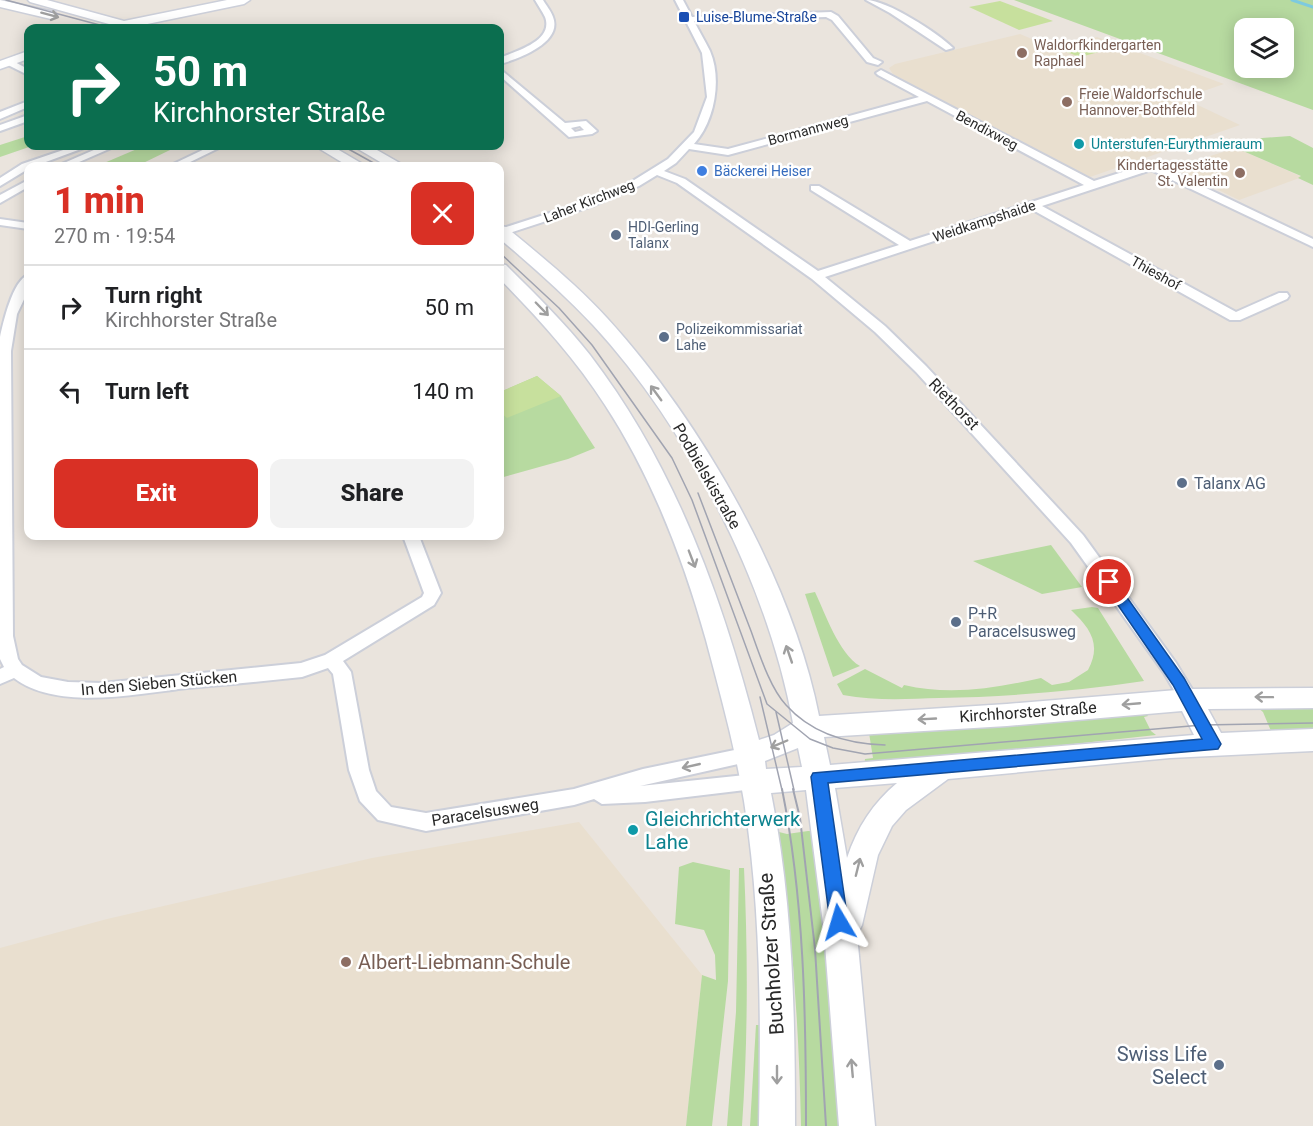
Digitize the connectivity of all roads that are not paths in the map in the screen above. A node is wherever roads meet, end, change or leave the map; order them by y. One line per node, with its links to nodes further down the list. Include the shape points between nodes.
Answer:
1 (34, 0): 9 (main road)
2 (244, 0): 10 (main road)
3 (539, 0): 13 (street, via 550,19 548,34 534,47)
4 (680, 0): 7 (street, Laher Kirchweg)
5 (870, 0): 11 (street)
6 (0, 3): 8 (main road, one-way to 8)
7 (693, 19): 14 (street, via 832,15 863,53); 25 (street, Laher Kirchweg, via 704,46 712,90 710,112)
8 (81, 24)
9 (124, 24)
10 (141, 24)
11 (949, 48)
12 (24, 57): 15 (main road)
13 (504, 59)
14 (878, 62)
15 (5, 64): 16 (street)
16 (24, 71)
17 (881, 73): 19 (street, Bendixweg)
18 (504, 75): 23 (street)
19 (927, 98): 25 (street, Bormannweg, via 728,152); 41 (street, Bendixweg)
20 (24, 106): 21 (street)
21 (0, 116)
22 (24, 119): 24 (street)
23 (564, 126)
24 (0, 128)
25 (689, 146): 38 (street, Laher Kirchweg)
26 (72, 150): 32 (street)
27 (101, 150): 33 (street)
28 (204, 150): 31 (street)
29 (329, 150): 35 (main road)
30 (367, 150): 36 (main road)
31 (207, 151): 34 (street)
32 (38, 162)
33 (72, 162)
34 (187, 162)
35 (351, 162)
36 (390, 162)
37 (24, 167): 39 (street)
38 (658, 172): 47 (street, Laher Kirchweg, via 617,194); 52 (street, Riethorst, via 681,181)
39 (0, 183)
40 (24, 185): 43 (street)
41 (1093, 185): 44 (street, Weidkampshaide); 49 (street, Weidkampshaide, via 1152,166)
42 (816, 188): 50 (street)
43 (0, 200)
44 (1032, 205): 50 (street, Weidkampshaide); 54 (street, Thieshof, via 1235,317)
45 (0, 222): 46 (street)
46 (24, 225)
47 (504, 231)
48 (504, 235): 60 (main road, Podbielskistraße, one-way to 48, via 798,681 777,620 742,538 694,449 603,324 551,272)
49 (1313, 243)
50 (909, 246): 52 (street, Weidkampshaide)
51 (504, 272): 63 (main road, one-way to 63, via 589,365 628,422 664,488 709,604)
52 (816, 276): 59 (street, Riethorst, via 914,362 1065,524)
53 (24, 290): 57 (street, In den Sieben Stücken, via 11,314 4,351 4,636)
54 (1283, 297)
55 (413, 540): 56 (street, In den Sieben Stücken, via 434,593 428,601)
56 (331, 660): 57 (street, In den Sieben Stücken, via 302,670 102,690 50,686); 66 (street, Paracelsusweg, via 342,672 367,795 385,814 426,822)
57 (8, 673)
58 (1313, 698): 59 (main road, Kirchhorster Straße, one-way to 59)
59 (1190, 699): 60 (main road, Kirchhorster Straße, one-way to 60, via 1007,716); 62 (main road)
60 (807, 728): 63 (main road, Kirchhorster Straße, one-way to 63); 65 (main road, Podbielskistraße)
61 (1313, 740): 62 (main road)
62 (1213, 744): 64 (main road)
63 (752, 768): 65 (main road); 66 (street, Paracelsusweg, via 645,794); 66 (street, Paracelsusweg, one-way to 66, via 643,777); 68 (main road, Buchholzer Straße, one-way to 68, via 761,820 774,965)
64 (947, 768): 65 (main road); 67 (main road, one-way to 64, via 862,852 874,826 914,785)
65 (819, 777): 67 (main road)
66 (574, 797)
67 (842, 945): 69 (main road, one-way to 67)
68 (777, 1126)
69 (857, 1126)

